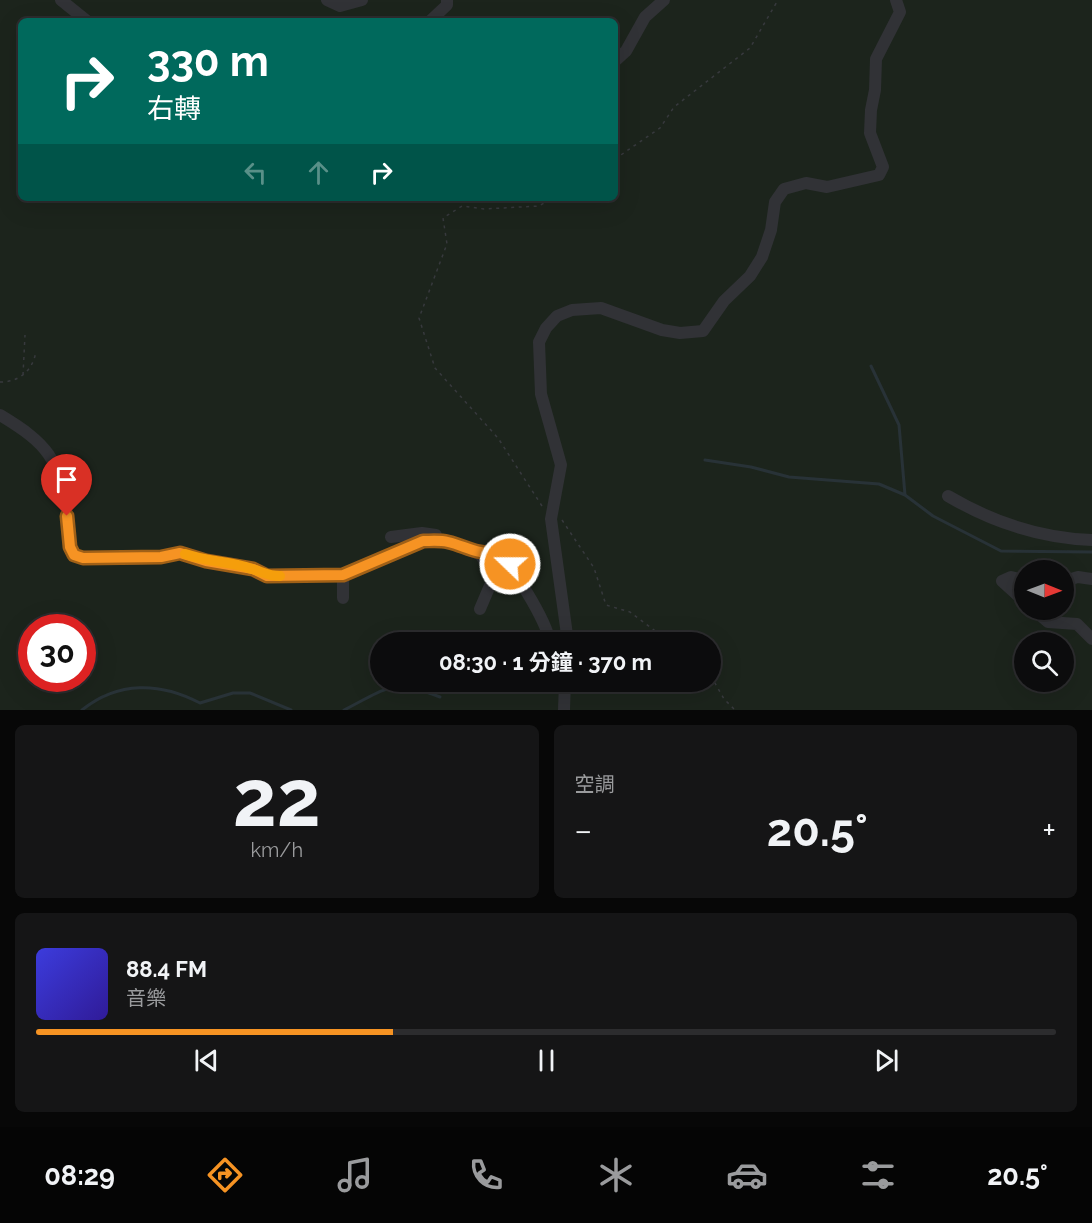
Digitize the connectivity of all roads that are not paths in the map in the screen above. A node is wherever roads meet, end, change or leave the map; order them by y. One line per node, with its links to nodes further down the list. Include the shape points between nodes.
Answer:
1 (62, 0): 7 (street)
2 (327, 0): 3 (street, via 340,6)
3 (362, 0)
4 (447, 0): 8 (street, via 447,5)
5 (664, 0): 9 (street, via 645,17)
6 (896, 0): 25 (street, via 900,12 876,59 871,110 870,133 883,167 879,175 827,187 806,183 784,189 775,202 762,257 703,331 662,330 601,308 572,310 557,316 546,328 539,342 541,394 561,465 551,519)
7 (83, 18)
8 (433, 18)
9 (618, 58)
10 (0, 415): 16 (street, via 39,441 56,465 74,555 133,559 180,553 253,569 267,576)
11 (948, 496): 13 (street, via 1005,524 1064,539)
12 (391, 537): 14 (street, via 429,533)
13 (1092, 540)
14 (447, 542): 15 (street); 16 (street, via 423,541)
15 (480, 554): 22 (street, via 494,576); 24 (street, via 495,553 510,564 542,616)
16 (343, 575): 21 (street)
17 (1014, 578): 20 (street, via 1002,581)
18 (1074, 578): 19 (street)
19 (1092, 579)
20 (1014, 592)
21 (343, 598)
22 (480, 609)
23 (1046, 620): 26 (street, via 1077,624)
24 (547, 632)
25 (567, 632)
26 (1092, 639)
27 (563, 692): 28 (street)
28 (564, 710)

